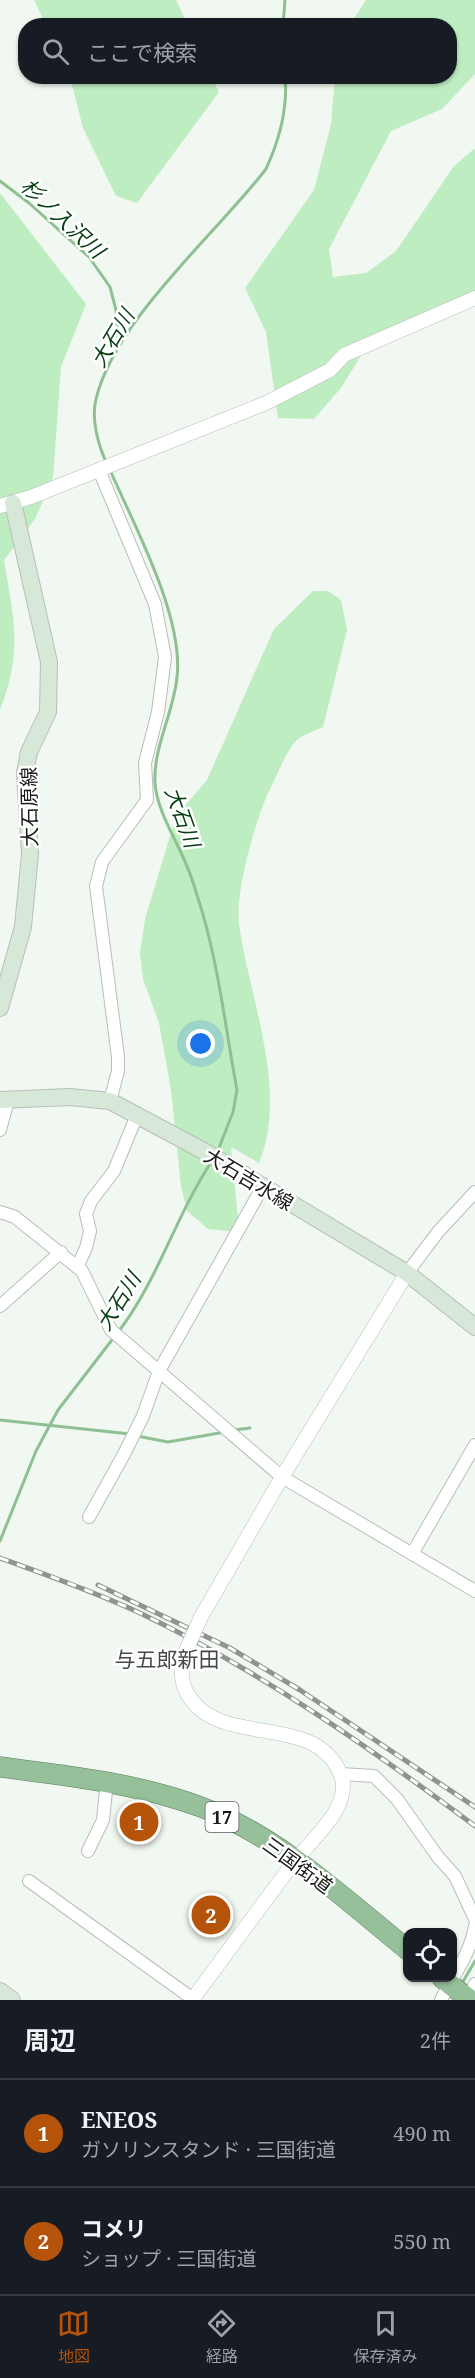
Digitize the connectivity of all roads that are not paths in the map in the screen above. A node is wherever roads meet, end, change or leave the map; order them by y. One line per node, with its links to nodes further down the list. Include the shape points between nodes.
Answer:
1 (475, 298): 2 (street, via 344,356 330,370 266,403)
2 (101, 469): 3 (street); 6 (street, via 155,604 165,657 158,712 145,763 147,800 102,862 96,886 118,1057)
3 (7, 504): 4 (main road, 大石原線, via 48,662 49,701 25,772 30,854 23,927)
4 (0, 1008)
5 (4, 1100): 6 (main road, 大石吉水線, via 70,1097); 8 (street)
6 (110, 1101): 7 (main road, 大石吉水線)
7 (137, 1115): 9 (main road, 大石吉水線); 13 (street, via 114,1171 91,1201 86,1214 90,1231)
8 (0, 1130)
9 (262, 1188): 14 (main road, 大石吉水線); 17 (street)
10 (475, 1192): 14 (street)
11 (0, 1212): 12 (street, via 15,1217)
12 (61, 1252): 13 (street); 15 (street)
13 (77, 1267): 17 (street, via 111,1330)
14 (407, 1273): 16 (main road, 大石吉水線); 19 (street)
15 (0, 1306)
16 (475, 1327)
17 (159, 1371): 19 (street); 20 (street, via 143,1416)
18 (475, 1445): 21 (street)
19 (282, 1477): 21 (street); 24 (street, bridge, via 201,1617 182,1662 184,1687 199,1707 218,1719 243,1728 307,1740 329,1753)
20 (89, 1517)
21 (412, 1554): 22 (street)
22 (475, 1591)
23 (0, 1767): 25 (highway, 三国街道 / 17)
24 (341, 1774): 27 (street, via 344,1787 335,1813); 29 (street, via 374,1776 397,1799 455,1876)
25 (107, 1781): 26 (street, via 103,1820); 27 (highway, 三国街道 / 17, via 202,1808 245,1828)
26 (88, 1851)
27 (296, 1860): 31 (highway, 三国街道 / 17); 36 (street)
28 (29, 1881): 36 (street)
29 (475, 1919)
30 (475, 1931): 32 (street, via 459,1971)
31 (403, 1946)
32 (444, 1987): 34 (highway)
33 (0, 1991): 35 (main road)
34 (471, 1994)
35 (12, 2000)
36 (192, 2000)

